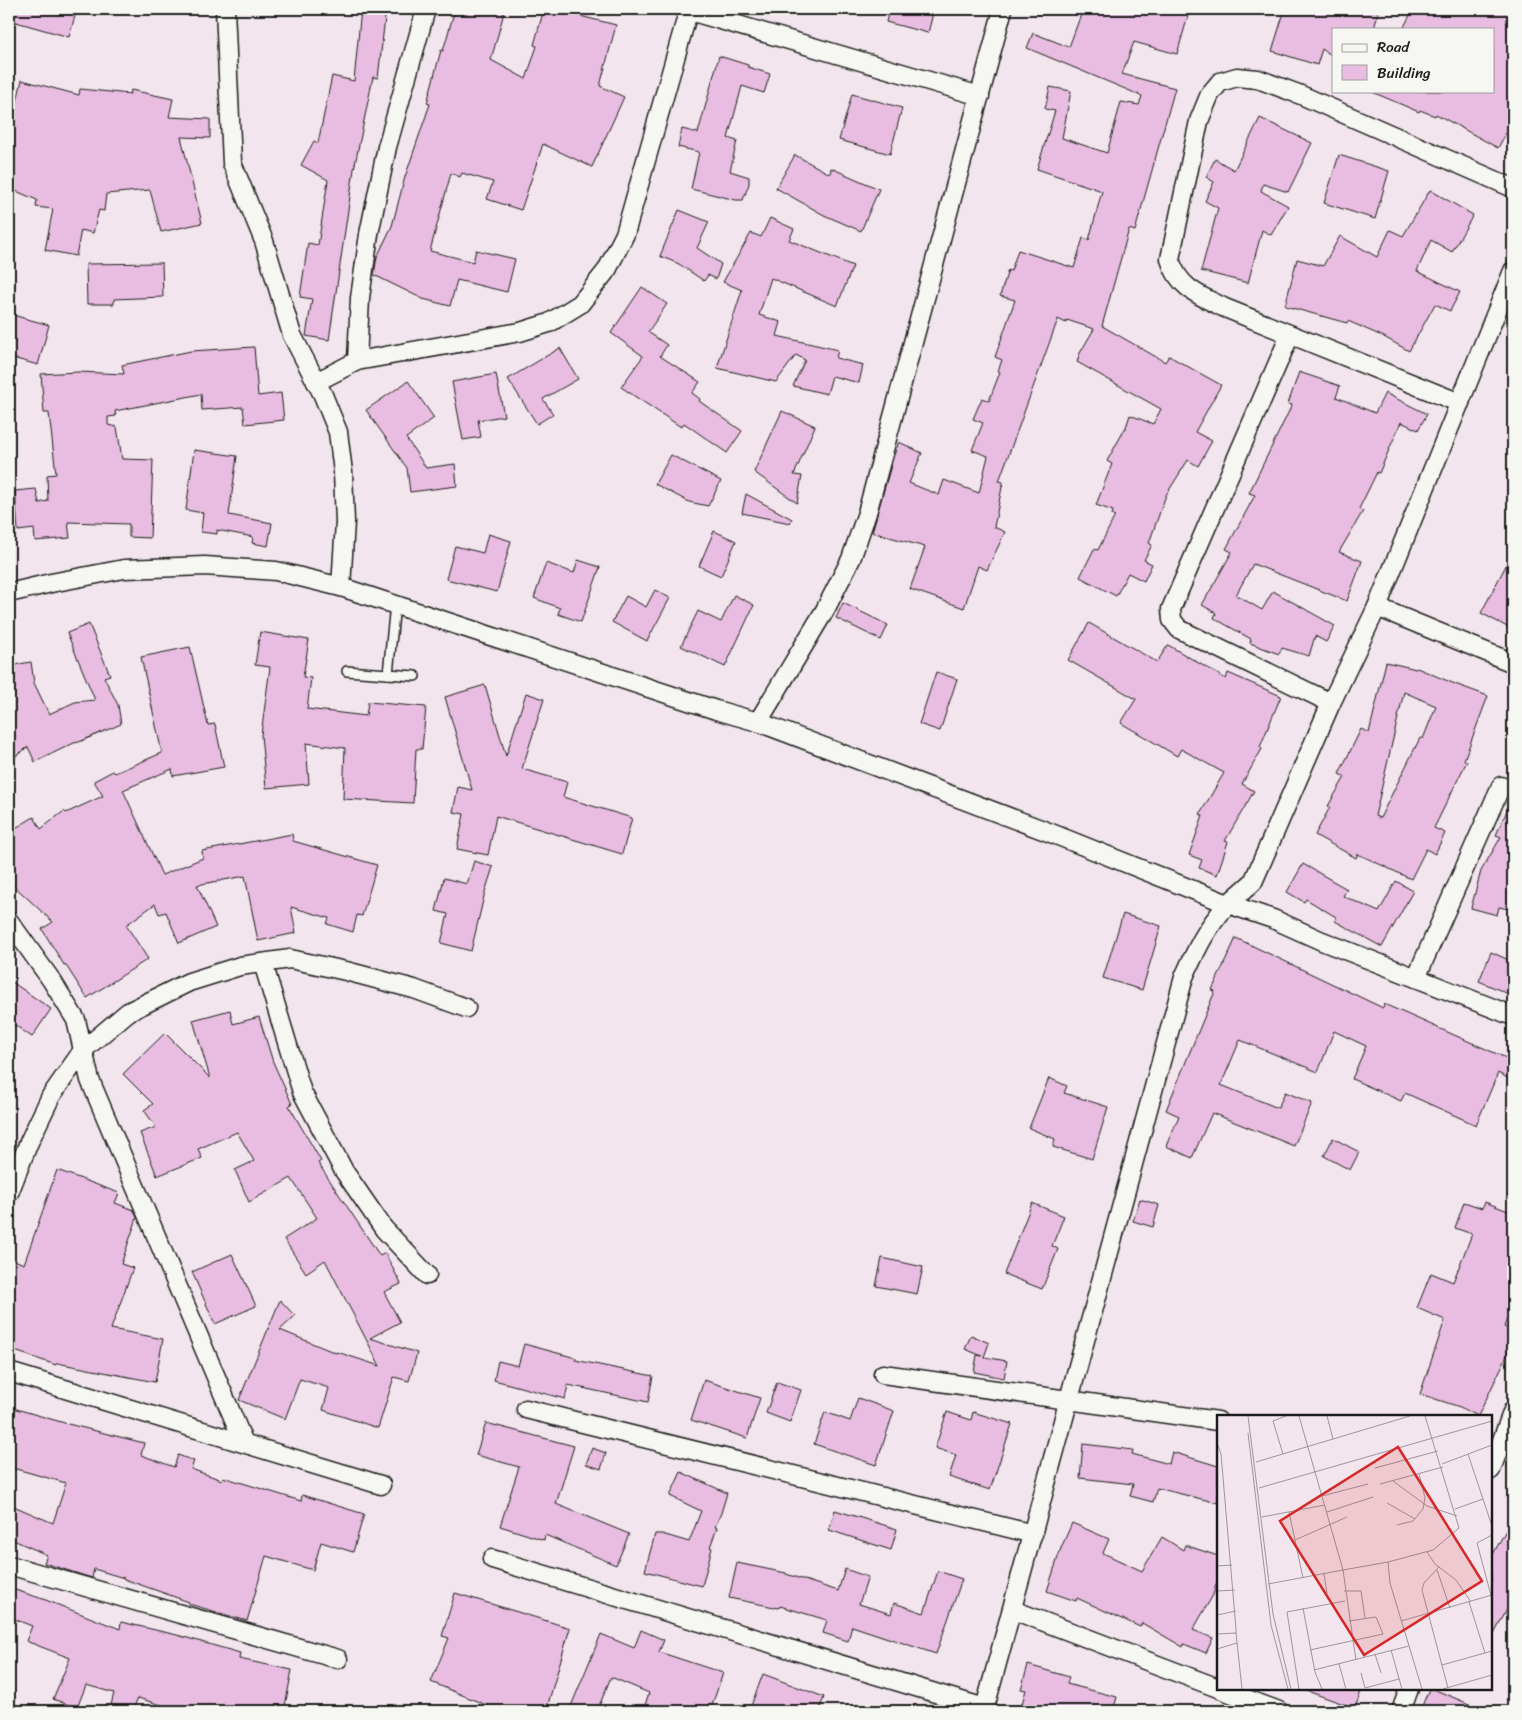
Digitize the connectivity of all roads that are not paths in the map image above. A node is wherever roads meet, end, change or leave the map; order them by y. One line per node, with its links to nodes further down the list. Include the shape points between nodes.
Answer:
1 (225, 9): 10 (street, via 232,163 264,241 292,335)
2 (426, 9): 9 (street, via 387,147 369,234 360,298)
3 (687, 9): 5 (street); 9 (street, via 625,234 607,270 580,304 549,323 520,332)
4 (1003, 9): 5 (street)
5 (980, 96): 21 (street, via 867,513 851,559 825,610)
6 (1513, 188): 8 (street, via 1258,79 1237,77 1220,82 1210,94 1199,121 1170,259 1173,271 1182,283 1200,296)
7 (1513, 271): 11 (street)
8 (1290, 335): 11 (street); 20 (street, via 1171,608 1172,620 1179,629)
9 (357, 361): 10 (street)
10 (316, 382): 12 (street, via 338,432 343,472 345,522)
11 (1460, 403): 15 (street)
12 (341, 587): 13 (street, via 276,571 205,566 124,569); 14 (street)
13 (9, 593)
14 (396, 604): 18 (lane); 21 (street)
15 (1377, 607): 16 (street); 20 (street)
16 (1513, 664)
17 (347, 671): 18 (lane)
18 (388, 674): 19 (lane)
19 (415, 676)
20 (1331, 703): 23 (street, via 1253,882)
21 (758, 722): 23 (street)
22 (1500, 786): 26 (street)
23 (1228, 904): 26 (street, via 1273,919); 34 (street, via 1213,920 1184,977)
24 (9, 921): 29 (street, via 76,1020)
25 (263, 963): 27 (street, via 290,959 346,971 414,989); 29 (street, via 240,966 189,982 128,1012); 31 (street, via 302,1092 344,1171 384,1229)
26 (1416, 978): 28 (street)
27 (466, 1008)
28 (1513, 1016)
29 (83, 1050): 30 (street, via 51,1096); 38 (street, via 90,1080)
30 (9, 1194)
31 (427, 1275)
32 (9, 1372): 38 (street)
33 (883, 1374): 34 (street)
34 (1070, 1400): 37 (street); 41 (street)
35 (526, 1409): 41 (street)
36 (1513, 1410): 39 (street)
37 (1217, 1421)
38 (244, 1443): 40 (street)
39 (1492, 1464)
40 (381, 1485)
41 (1033, 1534): 44 (street)
42 (492, 1558): 49 (street)
43 (9, 1565): 45 (street)
44 (1013, 1610): 46 (street); 49 (street)
45 (338, 1659)
46 (1217, 1687)
47 (1224, 1690): 50 (street)
48 (1409, 1690): 51 (street)
49 (984, 1710)
50 (1279, 1711)
51 (1401, 1711)

